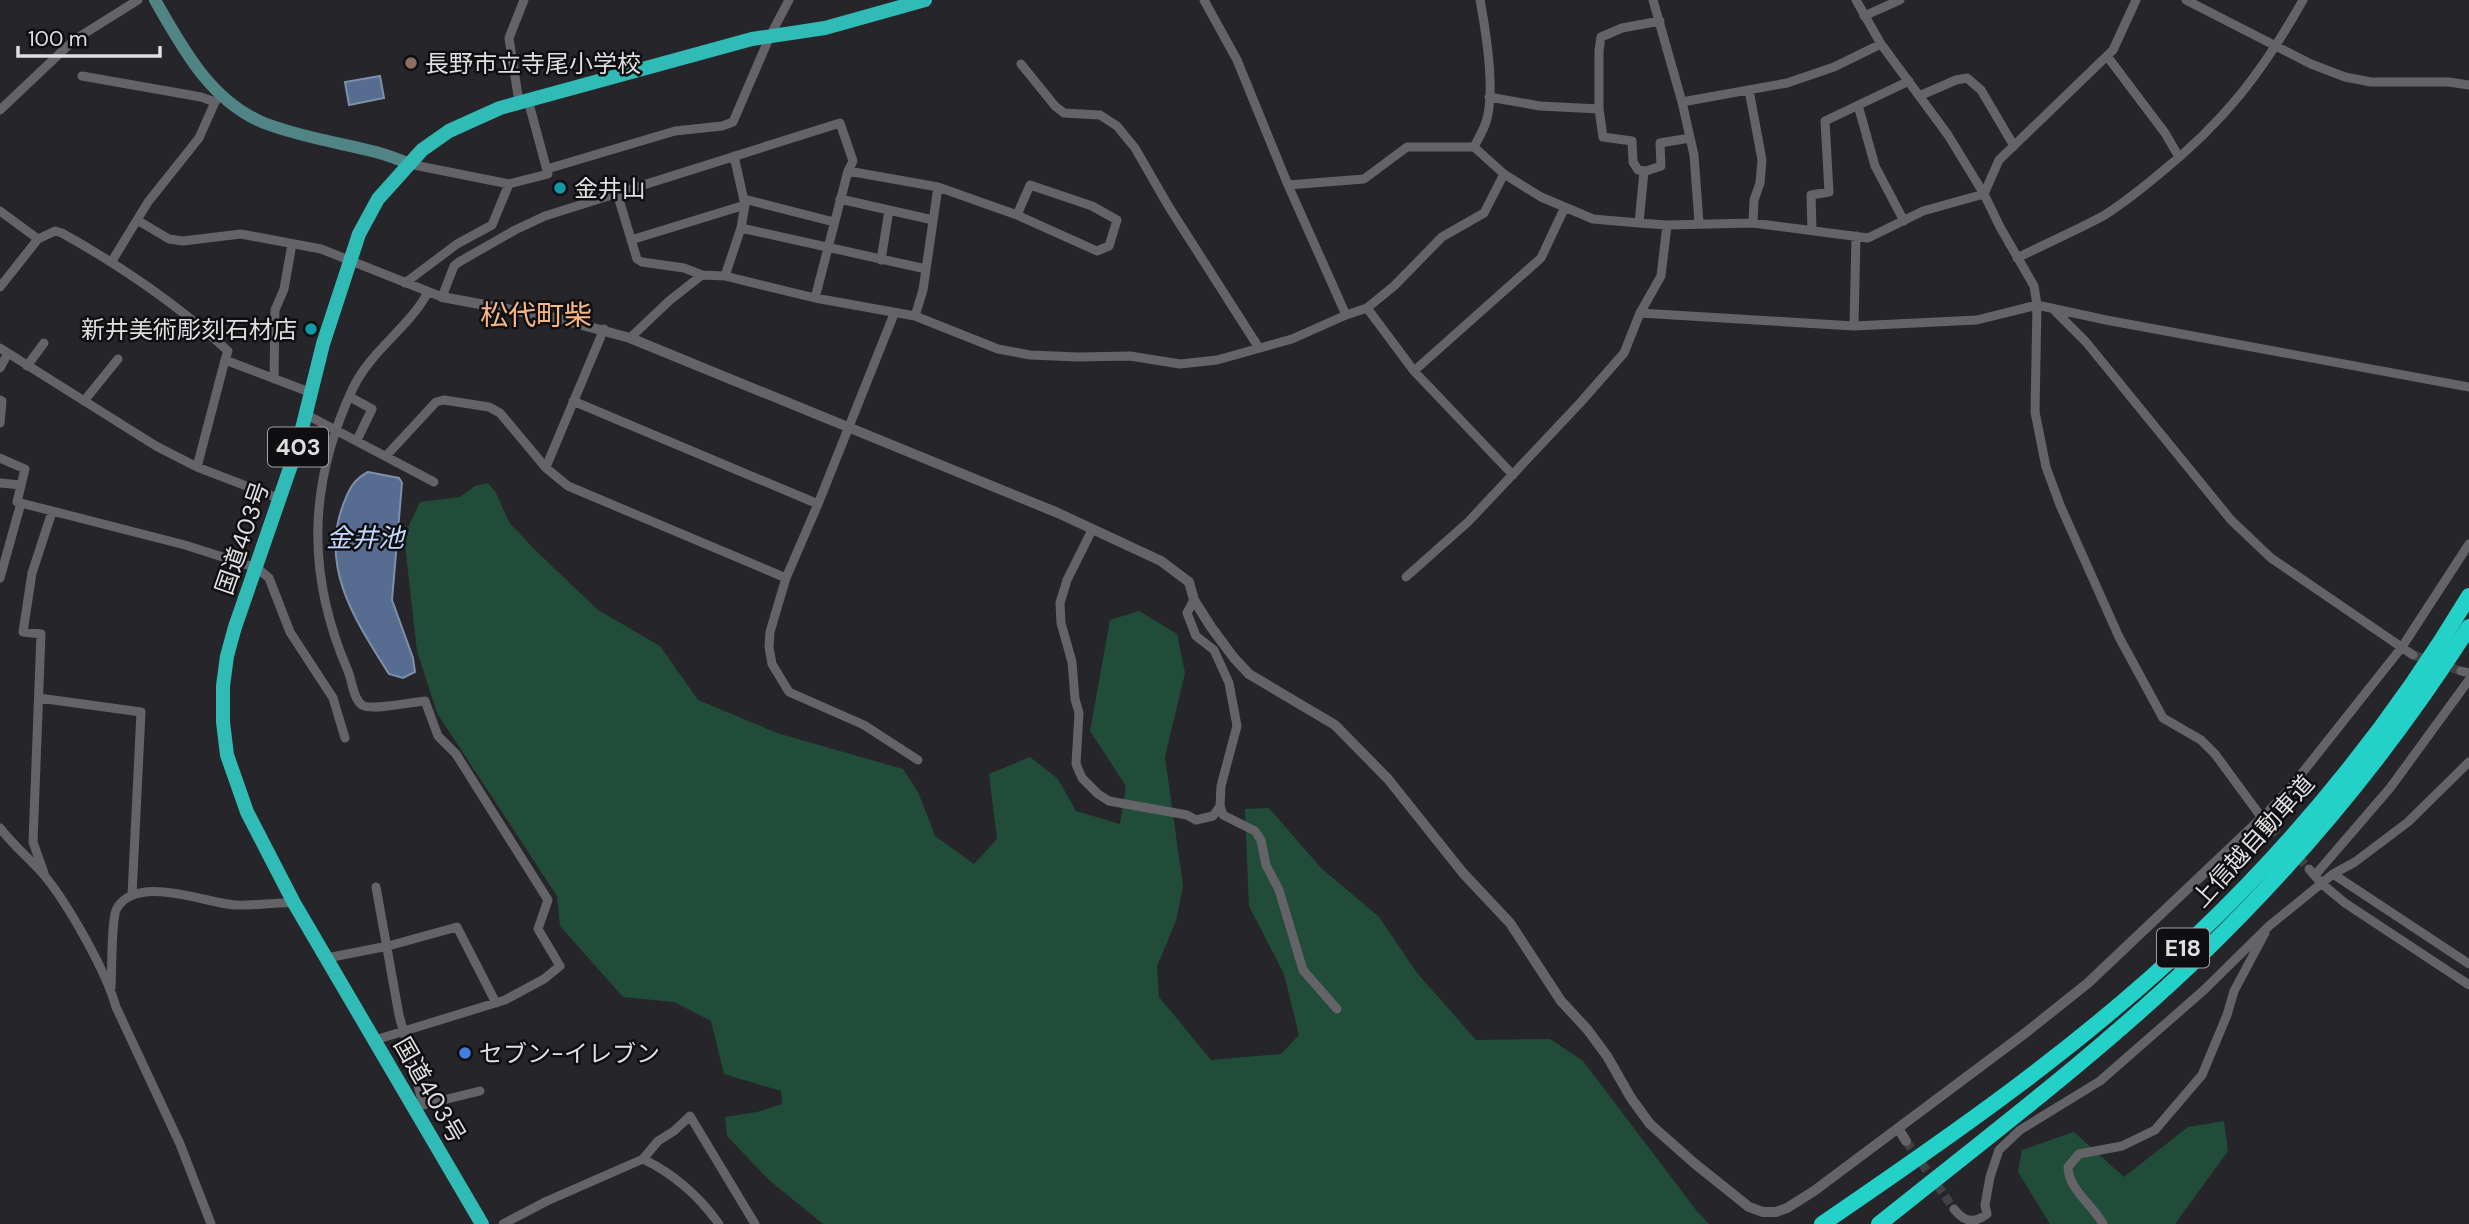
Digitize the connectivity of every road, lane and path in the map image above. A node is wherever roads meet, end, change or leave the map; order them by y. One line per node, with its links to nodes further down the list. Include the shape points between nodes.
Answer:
1 (138, 0): 32 (street, via 74,40)
2 (155, 0): 27 (main road)
3 (524, 0): 28 (street, via 509,38)
4 (789, 0): 16 (street)
5 (925, 0): 16 (highway, 国道403号 / 403, via 825,28)
6 (1204, 0): 44 (street, via 1237,60)
7 (1480, 0): 26 (street, via 1488,39)
8 (1653, 0): 15 (street)
9 (1856, 0): 14 (street)
10 (1900, 0): 14 (street)
11 (2186, 0): 18 (street)
12 (2303, 0): 18 (street)
13 (2134, 1): 19 (street)
14 (1864, 16): 17 (street)
15 (1660, 21): 29 (street); 31 (street, via 1601,37)
16 (770, 36): 28 (highway, 国道403号 / 403); 39 (street, via 733,122 660,134)
17 (1881, 44): 22 (street); 24 (street, via 1835,68)
18 (2277, 46): 23 (street, via 2345,77); 37 (street, via 2242,95)
19 (2107, 56): 34 (street); 37 (street)
20 (1021, 64): 92 (street, via 1064,113 1100,115 1117,126)
21 (82, 76): 27 (street)
22 (1909, 81): 25 (street); 30 (street)
23 (2469, 85)
24 (1749, 90): 29 (street); 60 (street, via 1762,160)
25 (1919, 96): 34 (street, via 1967,78 1981,90); 47 (street)
26 (1489, 97): 31 (street); 35 (street, via 1487,121)
27 (218, 98): 38 (main road, via 263,122); 54 (street, via 199,138)
28 (523, 101): 38 (highway, 国道403号 / 403, via 481,114 449,131); 39 (street)
29 (1682, 102): 33 (street)
30 (1858, 105): 56 (street, via 1875,166); 63 (street, via 1825,121 1829,192 1811,195)
31 (1599, 109): 40 (street, via 1603,137 1632,141 1633,162 1638,170)
32 (0, 110)
33 (1690, 138): 40 (street, via 1660,143 1661,166); 59 (street)
34 (2014, 146): 47 (street, via 1999,160)
35 (1474, 147): 42 (street); 44 (street, via 1407,147 1364,179)
36 (734, 156): 41 (street, via 840,123 853,161); 46 (street); 49 (street)
37 (2179, 157): 69 (street, via 2104,215)
38 (409, 164): 43 (street); 70 (highway, 国道403号 / 403, via 368,215)
39 (547, 169): 43 (street, via 548,174)
40 (1644, 170): 58 (street)
41 (848, 171): 45 (street); 48 (street)
42 (1504, 174): 50 (street); 82 (street, via 1484,214 1442,237)
43 (509, 184): 76 (street, via 492,225 457,244)
44 (1288, 185): 86 (street)
45 (938, 187): 53 (street); 55 (street)
46 (617, 193): 66 (street); 79 (street, via 545,216 467,256 454,266)
47 (1984, 194): 56 (street); 69 (street)
48 (840, 199): 51 (street); 57 (street)
49 (745, 202): 57 (street); 62 (street); 66 (street)
50 (1565, 207): 58 (street, via 1594,219); 98 (street, via 1541,258)
51 (889, 210): 55 (street); 71 (street)
52 (0, 211): 65 (street)
53 (1017, 215): 53 (street, via 1097,251 1109,246 1117,220 1092,206 1030,185)
54 (137, 220): 67 (street, via 169,239 241,234); 72 (street)
55 (933, 220): 73 (street)
56 (1904, 221): 64 (street, via 1868,238)
57 (834, 222): 68 (street)
58 (1639, 223): 61 (street)
59 (1699, 223): 60 (street); 61 (street)
60 (1753, 223): 63 (street)
61 (1667, 225): 84 (street, via 1661,276)
62 (741, 228): 68 (street); 75 (street)
63 (1812, 230): 64 (street)
64 (1856, 236): 88 (street)
65 (38, 239): 72 (street, via 55,231 62,233); 77 (street)
66 (631, 240): 74 (street, via 642,262)
67 (292, 244): 70 (street); 99 (street, via 275,310)
68 (826, 248): 71 (street); 80 (street)
69 (2017, 258): 81 (street, via 2034,286)
70 (351, 260): 76 (street); 101 (highway, 国道403号 / 403)
71 (881, 260): 73 (street)
72 (112, 261): 95 (street, via 207,332 228,351)
73 (926, 269): 87 (street)
74 (702, 275): 75 (street); 90 (street)
75 (726, 276): 80 (street)
76 (405, 283): 78 (street)
77 (0, 287)
78 (428, 292): 79 (street); 102 (street, via 368,362)
79 (442, 297): 89 (street)
80 (815, 298): 85 (street)
81 (2037, 305): 83 (street); 88 (street, via 1977,320); 140 (street, via 2035,412 2049,478 2060,505 2157,709 2163,718 2208,747)
82 (1367, 308): 86 (street); 98 (street)
83 (2053, 309): 100 (street); 132 (street, via 2086,342 2231,520 2271,558)
84 (1640, 313): 88 (street); 115 (street, via 1624,353)
85 (894, 314): 87 (street); 108 (street)
86 (1346, 315): 92 (street)
87 (915, 316): 92 (street, via 998,349 1030,355 1130,356 1180,364)
88 (1854, 326)
89 (604, 329): 90 (street); 105 (street)
90 (630, 338): 108 (street)
91 (44, 343): 96 (street)
92 (1259, 348)
93 (4, 351): 96 (street); 97 (street)
94 (118, 359): 104 (street)
95 (225, 360): 99 (street); 113 (street)
96 (27, 366): 104 (street)
97 (0, 368)
98 (1415, 371): 115 (street)
99 (274, 379): 101 (street)
100 (2469, 387)
101 (312, 393): 106 (highway, 国道403号 / 403)
102 (350, 397): 109 (street); 110 (street, via 372,409)
103 (0, 400): 107 (street)
104 (84, 401): 113 (street)
105 (573, 401): 114 (street); 121 (street)
106 (307, 415): 109 (street); 119 (highway, 国道403号 / 403)
107 (0, 422)
108 (849, 428): 121 (street); 123 (street)
109 (338, 430): 110 (street); 154 (street, via 320,490 317,542 331,628 359,701 368,707 425,701 438,736 456,754 548,900 538,929 560,966)
110 (356, 440): 111 (street)
111 (386, 456): 114 (street, via 430,406 444,400 500,413); 116 (street)
112 (0, 458): 118 (street, via 25,469)
113 (197, 467): 119 (street)
114 (546, 467): 127 (street, via 568,486)
115 (1513, 475): 128 (street)
116 (434, 482)
117 (0, 483): 118 (street)
118 (21, 485): 120 (street, via 17,502)
119 (280, 499): 125 (highway, 国道403号 / 403)
120 (21, 503): 122 (street); 126 (street)
121 (818, 504): 127 (street)
122 (52, 512): 125 (street); 135 (street, via 32,573 23,632 41,634)
123 (1092, 530): 130 (street, via 1161,561 1189,582); 139 (street, via 1060,603 1079,713 1076,764 1082,778 1109,801 1196,820 1213,816)
124 (2469, 544): 132 (street)
125 (257, 568): 136 (street, via 269,578 290,632 333,698); 147 (highway, 国道403号 / 403, via 227,656 223,722 239,793)
126 (0, 578)
127 (786, 578): 137 (street, via 769,647 772,664 789,692 864,725)
128 (1406, 578)
129 (2469, 596): 169 (highway, 上信越自動車道 / E18, via 2406,693 2340,779 2195,938 2026,1080)
130 (1194, 600): 139 (street, via 1187,613 1196,636 1214,650 1229,683 1237,726); 160 (street, via 1250,674 1335,724 1388,779 1463,873 1510,923 1561,1001 1607,1056 1650,1124 1728,1192 1763,1212 1787,1208)
131 (2469, 627): 170 (highway, 上信越自動車道 / E18, via 2385,749 2316,834 2204,952 2028,1105)
132 (2402, 647): 133 (street); 140 (street)
133 (2413, 655)
134 (2469, 680): 144 (street, via 2390,788 2312,871)
135 (39, 698): 143 (street, via 33,842); 146 (street, via 141,712)
136 (345, 738)
137 (918, 760)
138 (2469, 762): 142 (street, via 2408,822)
139 (1220, 806): 155 (street, via 1223,815 1255,831 1261,840 1303,970)
140 (2262, 818): 160 (street, via 2088,983)
141 (0, 828): 143 (street)
142 (2333, 874): 144 (street); 151 (street)
143 (45, 877): 153 (street, via 72,916)
144 (2322, 884): 148 (street); 152 (street)
145 (376, 887): 149 (street)
146 (132, 895): 147 (street, via 176,893 232,905); 153 (street, via 115,911)
147 (294, 903): 150 (highway, 国道403号 / 403)
148 (2269, 926): 163 (street, via 2099,1081 2020,1130 1999,1150 1990,1177 1987,1214 1971,1222); 171 (street, via 2234,991 2202,1076 2154,1130 2123,1146 2079,1154 2068,1167 2076,1191)
149 (388, 947): 150 (street); 154 (street, via 457,927); 156 (street)
150 (327, 958): 157 (highway, 国道403号 / 403)
151 (2469, 964)
152 (2469, 985)
153 (111, 990): 164 (street)
154 (496, 1003): 156 (street)
155 (1337, 1009)
156 (404, 1030): 157 (street); 159 (street)
157 (374, 1040): 159 (highway, 国道403号 / 403)
158 (480, 1091): 159 (street)
159 (419, 1106): 165 (highway, 国道403号 / 403)
160 (1898, 1128): 161 (street)
161 (1906, 1141)
162 (643, 1159): 166 (street); 167 (street, via 662,1168 702,1201); 168 (street, via 657,1141 690,1116)
163 (1954, 1209)
164 (211, 1224)
165 (482, 1224)
166 (503, 1224)
167 (719, 1224)
168 (755, 1224)
169 (1822, 1224)
170 (1879, 1224)
171 (2103, 1224)

